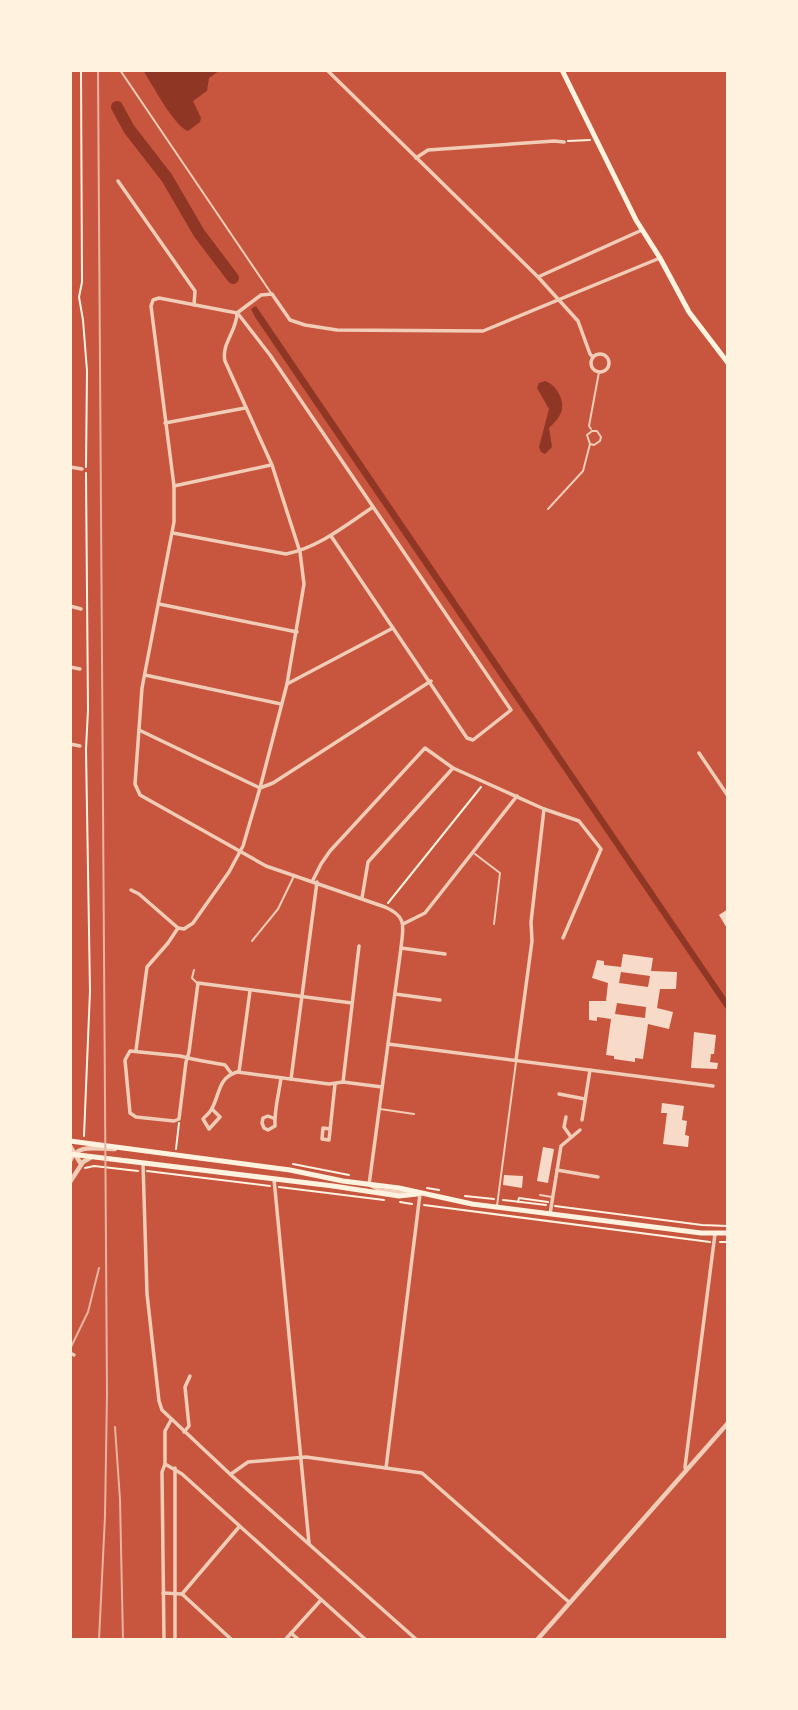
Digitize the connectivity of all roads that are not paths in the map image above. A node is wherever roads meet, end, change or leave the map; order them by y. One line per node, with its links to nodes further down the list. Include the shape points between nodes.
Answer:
1 (120, 70): 10 (lane)
2 (327, 70): 5 (street)
3 (562, 70): 7 (main road)
4 (564, 142): 5 (street, via 428,150)
5 (416, 158): 9 (street)
6 (118, 181): 12 (street, via 195,291)
7 (642, 230): 8 (main road); 9 (street)
8 (660, 258): 11 (street); 15 (main road, via 697,324)
9 (538, 278): 11 (street)
10 (272, 294): 11 (street, via 293,322 337,330 483,331); 13 (street, via 261,295)
11 (559, 300): 14 (street, via 578,321)
12 (194, 305): 13 (street); 18 (street, via 159,298 150,309)
13 (237, 313): 17 (street, via 224,355); 25 (street)
14 (593, 357): 16 (street, via 592,366); 16 (street, via 602,354 609,360 606,370)
15 (728, 363)
16 (599, 372): 19 (lane, via 589,426)
17 (245, 408): 18 (street); 21 (street)
18 (165, 423): 24 (street)
19 (592, 431): 20 (lane, via 587,435); 20 (lane, via 599,432 601,439 597,445)
20 (590, 444): 26 (lane, via 582,474)
21 (272, 465): 24 (street); 29 (street)
22 (70, 467): 23 (street)
23 (82, 469)
24 (174, 486): 27 (street)
25 (373, 507): 28 (street); 38 (street, via 511,710 472,740)
26 (548, 509)
27 (173, 533): 29 (street, via 276,554); 30 (street)
28 (331, 536): 29 (street); 33 (street)
29 (300, 552): 34 (street, via 303,584)
30 (159, 604): 34 (street); 37 (street)
31 (70, 606): 32 (street)
32 (82, 608)
33 (393, 628): 38 (street); 39 (street)
34 (297, 632): 39 (street)
35 (70, 667): 36 (street)
36 (80, 669)
37 (145, 675): 40 (street); 41 (street)
38 (431, 681): 46 (street)
39 (287, 684): 40 (street)
40 (281, 704): 46 (street)
41 (139, 730): 46 (street); 50 (street, via 136,791)
42 (70, 744): 43 (street)
43 (80, 746)
44 (699, 753): 48 (street)
45 (453, 768): 47 (street); 53 (street, via 425,748 330,851); 55 (street, via 368,862)
46 (260, 788): 50 (street)
47 (517, 796): 49 (street); 51 (street)
48 (728, 796)
49 (544, 809): 59 (street, via 581,823 601,851); 74 (street)
50 (240, 852): 52 (street); 58 (street, via 193,923)
51 (473, 852): 56 (street, via 425,913); 57 (lane, via 500,873)
52 (294, 875): 53 (street); 60 (lane, via 278,909)
53 (315, 882): 55 (street); 68 (street)
54 (131, 890): 58 (street)
55 (362, 898): 56 (street, via 396,912)
56 (403, 924): 62 (street)
57 (494, 924)
58 (178, 928): 72 (street, via 147,967)
59 (563, 938)
60 (252, 942)
61 (359, 946): 70 (street)
62 (401, 948): 63 (street); 67 (street)
63 (445, 954)
64 (194, 970): 65 (lane, via 192,978)
65 (198, 983): 66 (street); 73 (street)
66 (250, 990): 68 (street); 76 (street)
67 (395, 994): 69 (street); 71 (street)
68 (301, 996): 70 (street); 79 (street)
69 (440, 1000)
70 (352, 1003): 80 (street)
71 (388, 1044): 74 (street); 83 (street)
72 (136, 1050): 73 (street); 73 (street, via 127,1053 125,1060 130,1113 136,1117 179,1119)
73 (187, 1058): 77 (street, via 225,1065)
74 (516, 1061): 75 (street); 113 (lane)
75 (590, 1070): 82 (street); 85 (street)
76 (239, 1072): 77 (street); 78 (street)
77 (231, 1073): 86 (street, via 220,1083)
78 (281, 1078): 79 (street); 90 (street)
79 (291, 1079): 81 (street)
80 (343, 1082): 81 (street); 83 (street)
81 (335, 1084): 92 (street)
82 (713, 1086)
83 (382, 1087): 87 (street)
84 (559, 1094): 85 (street)
85 (585, 1099): 91 (street)
86 (212, 1109): 86 (street, via 220,1116 209,1129 203,1119)
87 (379, 1109): 88 (lane); 108 (street)
88 (414, 1114)
89 (566, 1117): 94 (street, via 564,1127)
90 (273, 1118)
91 (582, 1120)
92 (330, 1129)
93 (580, 1130): 94 (street)
94 (571, 1138): 104 (street, via 561,1146)
95 (70, 1141): 97 (main road)
96 (70, 1146): 99 (street)
97 (119, 1149): 98 (main road); 99 (street, via 86,1148)
98 (144, 1152): 101 (main road); 103 (main road)
99 (73, 1155): 100 (main road); 102 (street)
100 (90, 1158): 101 (main road); 102 (street)
101 (143, 1163): 106 (main road); 118 (street, via 148,1308 159,1401)
102 (81, 1165): 107 (street)
103 (275, 1168): 106 (main road); 108 (main road)
104 (557, 1170): 105 (street); 112 (street)
105 (598, 1177)
106 (274, 1179): 109 (main road); 121 (street)
107 (70, 1182)
108 (369, 1185): 109 (street); 110 (main road)
109 (334, 1186): 110 (main road, via 399,1196)
110 (420, 1194): 113 (main road); 124 (street)
111 (540, 1195): 112 (lane)
112 (553, 1197): 114 (street)
113 (497, 1207): 114 (main road)
114 (550, 1214): 115 (main road)
115 (715, 1233): 116 (main road); 125 (street)
116 (728, 1233)
117 (190, 1376): 120 (street, via 186,1387 189,1426)
118 (171, 1420): 120 (street); 122 (street, via 165,1432)
119 (728, 1423): 125 (street)
120 (184, 1432): 126 (street)
121 (300, 1458): 124 (street); 126 (street, via 247,1462); 128 (street)
122 (165, 1464): 123 (street); 129 (street)
123 (175, 1468): 127 (street); 130 (street)
124 (386, 1468): 133 (street, via 425,1475)
125 (686, 1471): 133 (street)
126 (231, 1475): 128 (street)
127 (239, 1527): 131 (street); 132 (street)
128 (309, 1544): 141 (street)
129 (163, 1593): 130 (street); 135 (street)
130 (174, 1594): 131 (street); 136 (street)
131 (181, 1594): 137 (street)
132 (321, 1600): 134 (street); 140 (street)
133 (570, 1603): 142 (street)
134 (291, 1633): 138 (street); 139 (street)
135 (164, 1640)
136 (175, 1640)
137 (232, 1640)
138 (285, 1640)
139 (299, 1640)
140 (366, 1640)
141 (417, 1640)
142 (537, 1640)

